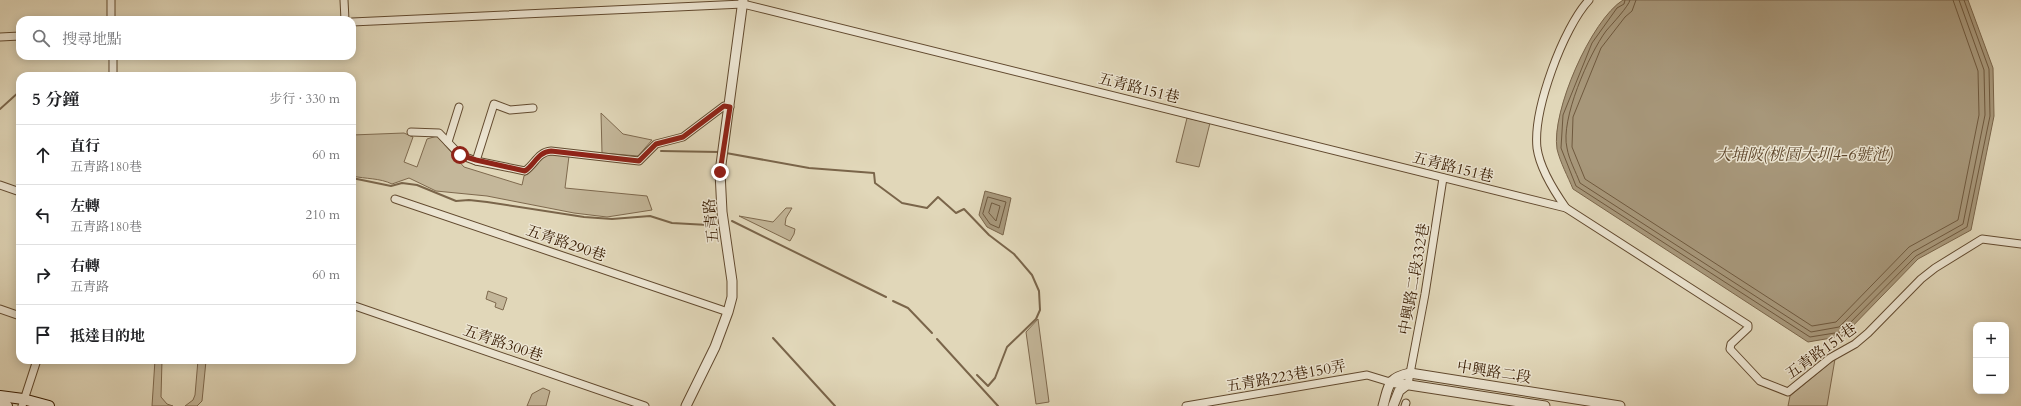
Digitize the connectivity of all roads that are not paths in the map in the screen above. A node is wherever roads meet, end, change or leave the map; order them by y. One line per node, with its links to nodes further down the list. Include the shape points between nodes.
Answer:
1 (111, 0): 5 (street)
2 (344, 0): 6 (street)
3 (1589, 0): 22 (street, via 1568,32 1545,88 1536,125 1537,149 1545,173)
4 (743, 2): 7 (street, 五青路151巷); 13 (street, 五青路); 18 (street, 五青路151巷)
5 (111, 16)
6 (345, 16)
7 (356, 22)
8 (16, 36): 9 (street)
9 (0, 37)
10 (113, 60): 11 (street)
11 (113, 72)
12 (459, 107): 16 (street)
13 (730, 107): 17 (street, via 724,106 683,137 656,144 639,161 544,151 525,171); 26 (street, 五青路, via 720,172 722,212 732,281 732,297)
14 (533, 108): 17 (street, via 510,110 494,104)
15 (411, 132): 16 (street, via 439,132)
16 (448, 142): 17 (street, via 460,155)
17 (476, 160)
18 (1443, 178): 22 (street, 五青路151巷); 29 (street, 中興路二段332巷, via 1426,294)
19 (0, 185): 20 (street)
20 (16, 191)
21 (395, 199): 26 (street, 五青路290巷)
22 (1566, 208): 23 (street, 五青路151巷, via 1748,325 1748,328 1731,344 1730,349 1760,381 1788,392 1830,358 1855,344 1935,268 1982,239)
23 (2021, 244)
24 (356, 306): 37 (street, 五青路300巷)
25 (0, 309): 27 (street)
26 (728, 312): 38 (street, 五青路, via 715,347)
27 (16, 315)
28 (36, 364): 33 (street)
29 (1410, 373): 30 (street, via 1398,375); 31 (street, 中興路二段332巷); 43 (street, 中興路二段)
30 (1390, 382): 31 (street, 中興路二段); 39 (street, 五青路223巷150弄, via 1367,375); 40 (street)
31 (1408, 384): 41 (street, via 1399,391); 42 (street, 中興路二段)
32 (0, 396): 33 (main road)
33 (22, 403): 36 (main road)
34 (0, 405): 35 (main road)
35 (7, 406)
36 (49, 406)
37 (645, 406)
38 (686, 406)
39 (1186, 406)
40 (1383, 406)
41 (1393, 406)
42 (1545, 406)
43 (1620, 406)

